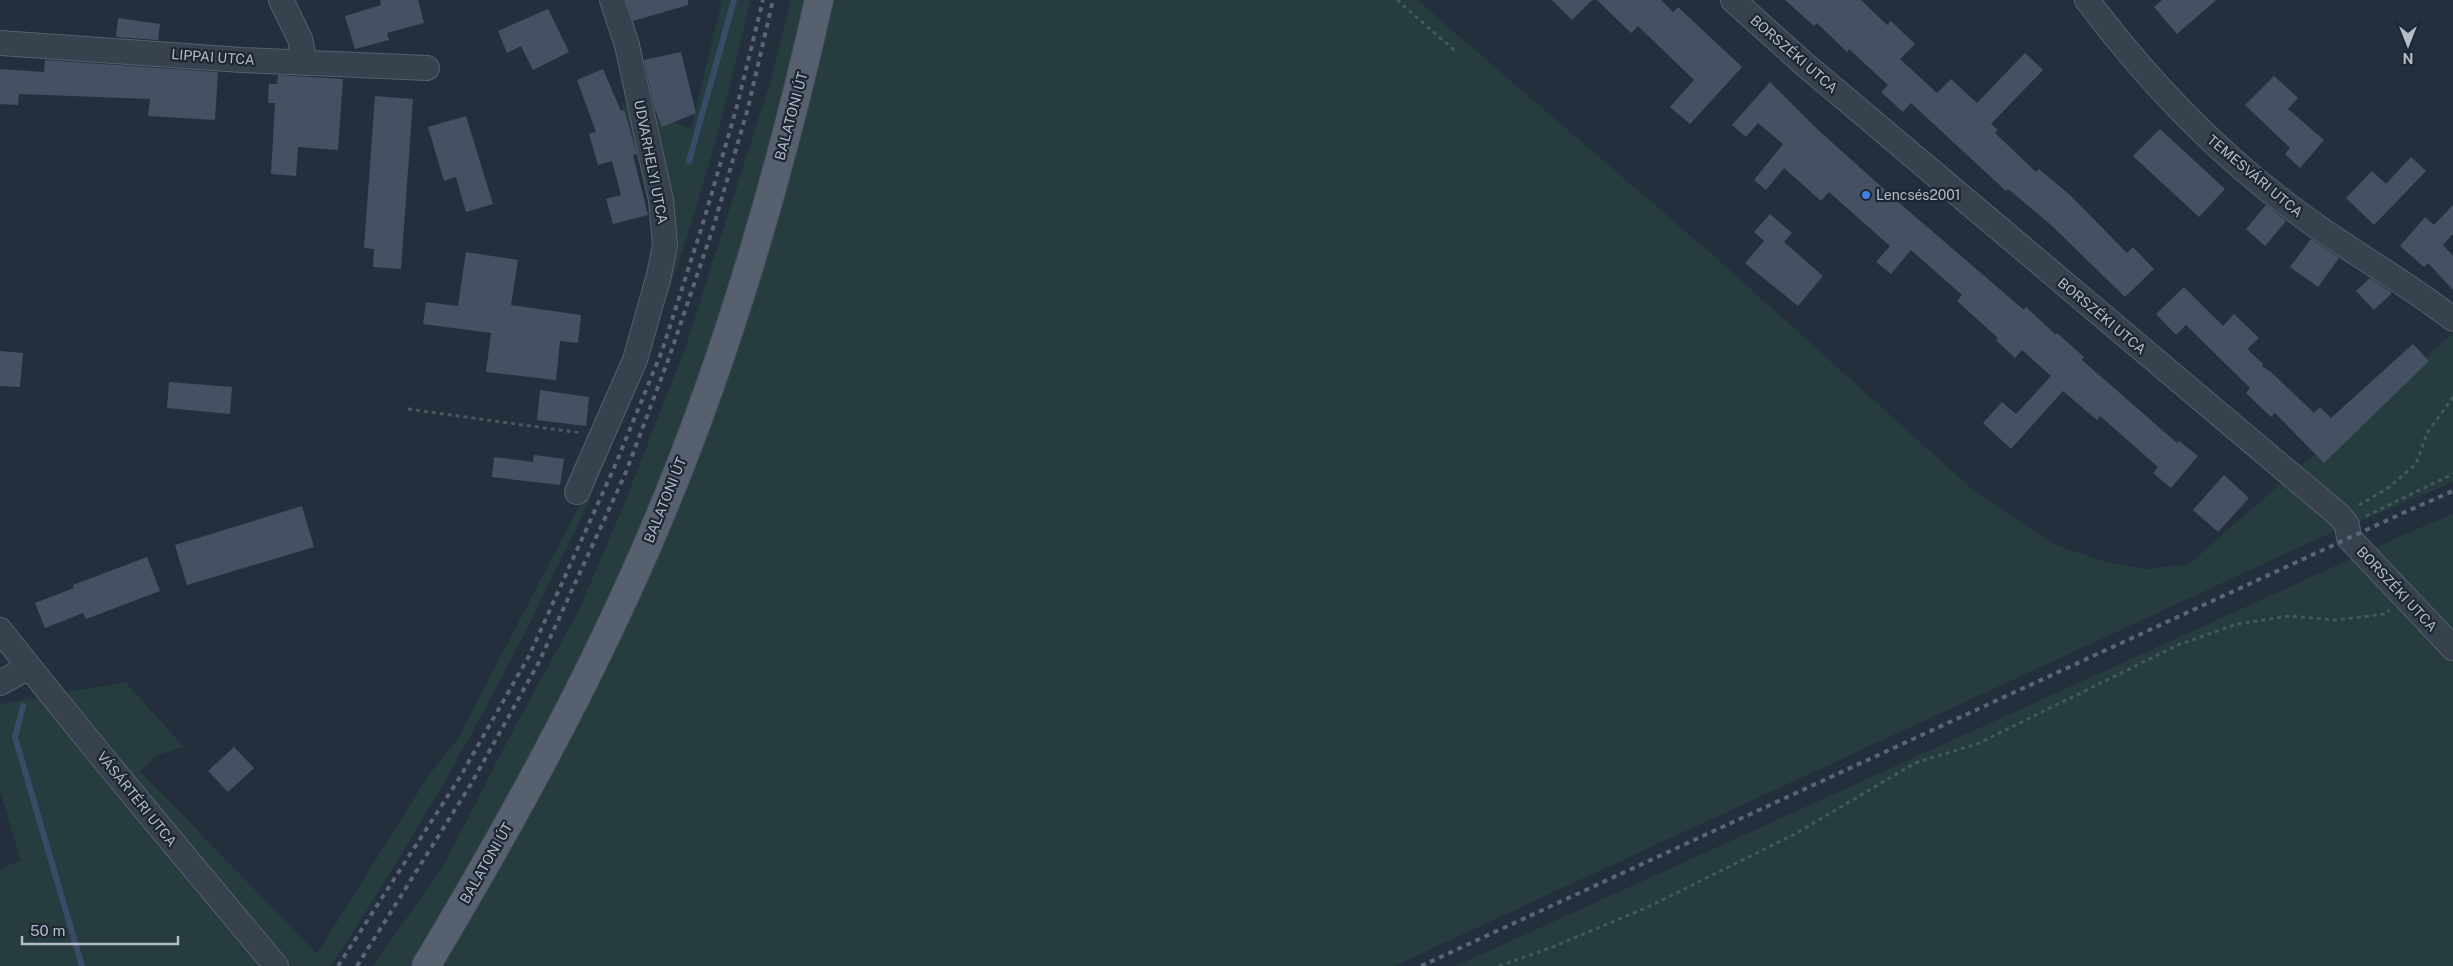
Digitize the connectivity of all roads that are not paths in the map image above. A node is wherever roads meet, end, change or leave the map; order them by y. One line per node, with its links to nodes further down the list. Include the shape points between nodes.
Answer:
1 (281, 0): 7 (street, via 300,39)
2 (612, 0): 10 (street, UDVARHELYI UTCA, via 627,45 661,200 665,245 635,360)
3 (819, 0): 16 (main road, BALATONI ÚT, via 757,242 723,346 652,535 546,756)
4 (1733, 0): 12 (street, BORSZÉKI UTCA, via 2343,521 2349,538)
5 (2087, 0): 9 (street, TEMESVÁRI UTCA, via 2156,87 2246,172 2297,212)
6 (0, 43): 7 (street, LIPPAI UTCA)
7 (305, 63): 8 (street, LIPPAI UTCA)
8 (427, 68)
9 (2453, 319)
10 (577, 492)
11 (0, 630): 13 (street, VÁSÁRTÉRI UTCA)
12 (2452, 644)
13 (29, 667): 14 (street); 15 (street, VÁSÁRTÉRI UTCA)
14 (0, 683)
15 (276, 966)
16 (426, 966)

